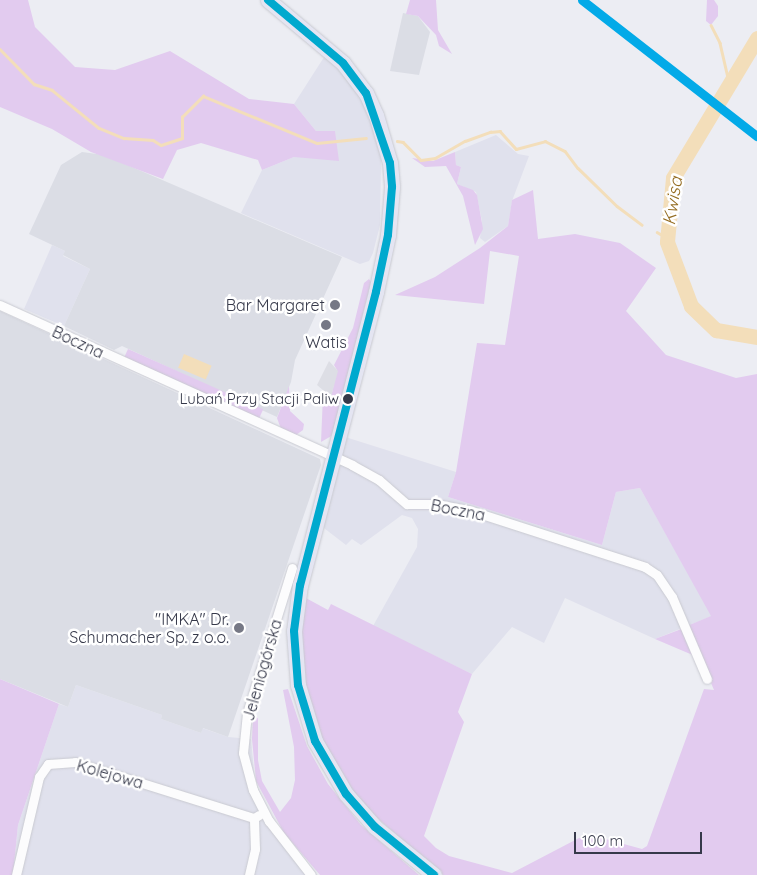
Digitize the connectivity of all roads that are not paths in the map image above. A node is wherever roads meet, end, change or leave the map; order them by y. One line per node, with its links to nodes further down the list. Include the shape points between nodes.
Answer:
1 (268, 0): 3 (main road, Jeleniogórska, via 343,63 366,93 390,164 388,235)
2 (0, 305): 3 (street, Boczna)
3 (332, 455): 5 (street, Boczna, via 379,480 407,504 437,504 469,510 651,570 672,597); 11 (main road, Jeleniogórska, via 296,605 295,660 303,705 322,756 346,794 375,827)
4 (292, 568): 6 (street, Jeleniogórska, via 247,713 243,740 246,769)
5 (707, 680)
6 (264, 812): 7 (street); 10 (street, Jeleniogórska)
7 (254, 818): 8 (street, Kolejowa, via 75,762 48,764 39,777); 9 (street, via 255,849)
8 (16, 875)
9 (249, 875)
10 (311, 875)
11 (434, 875)

